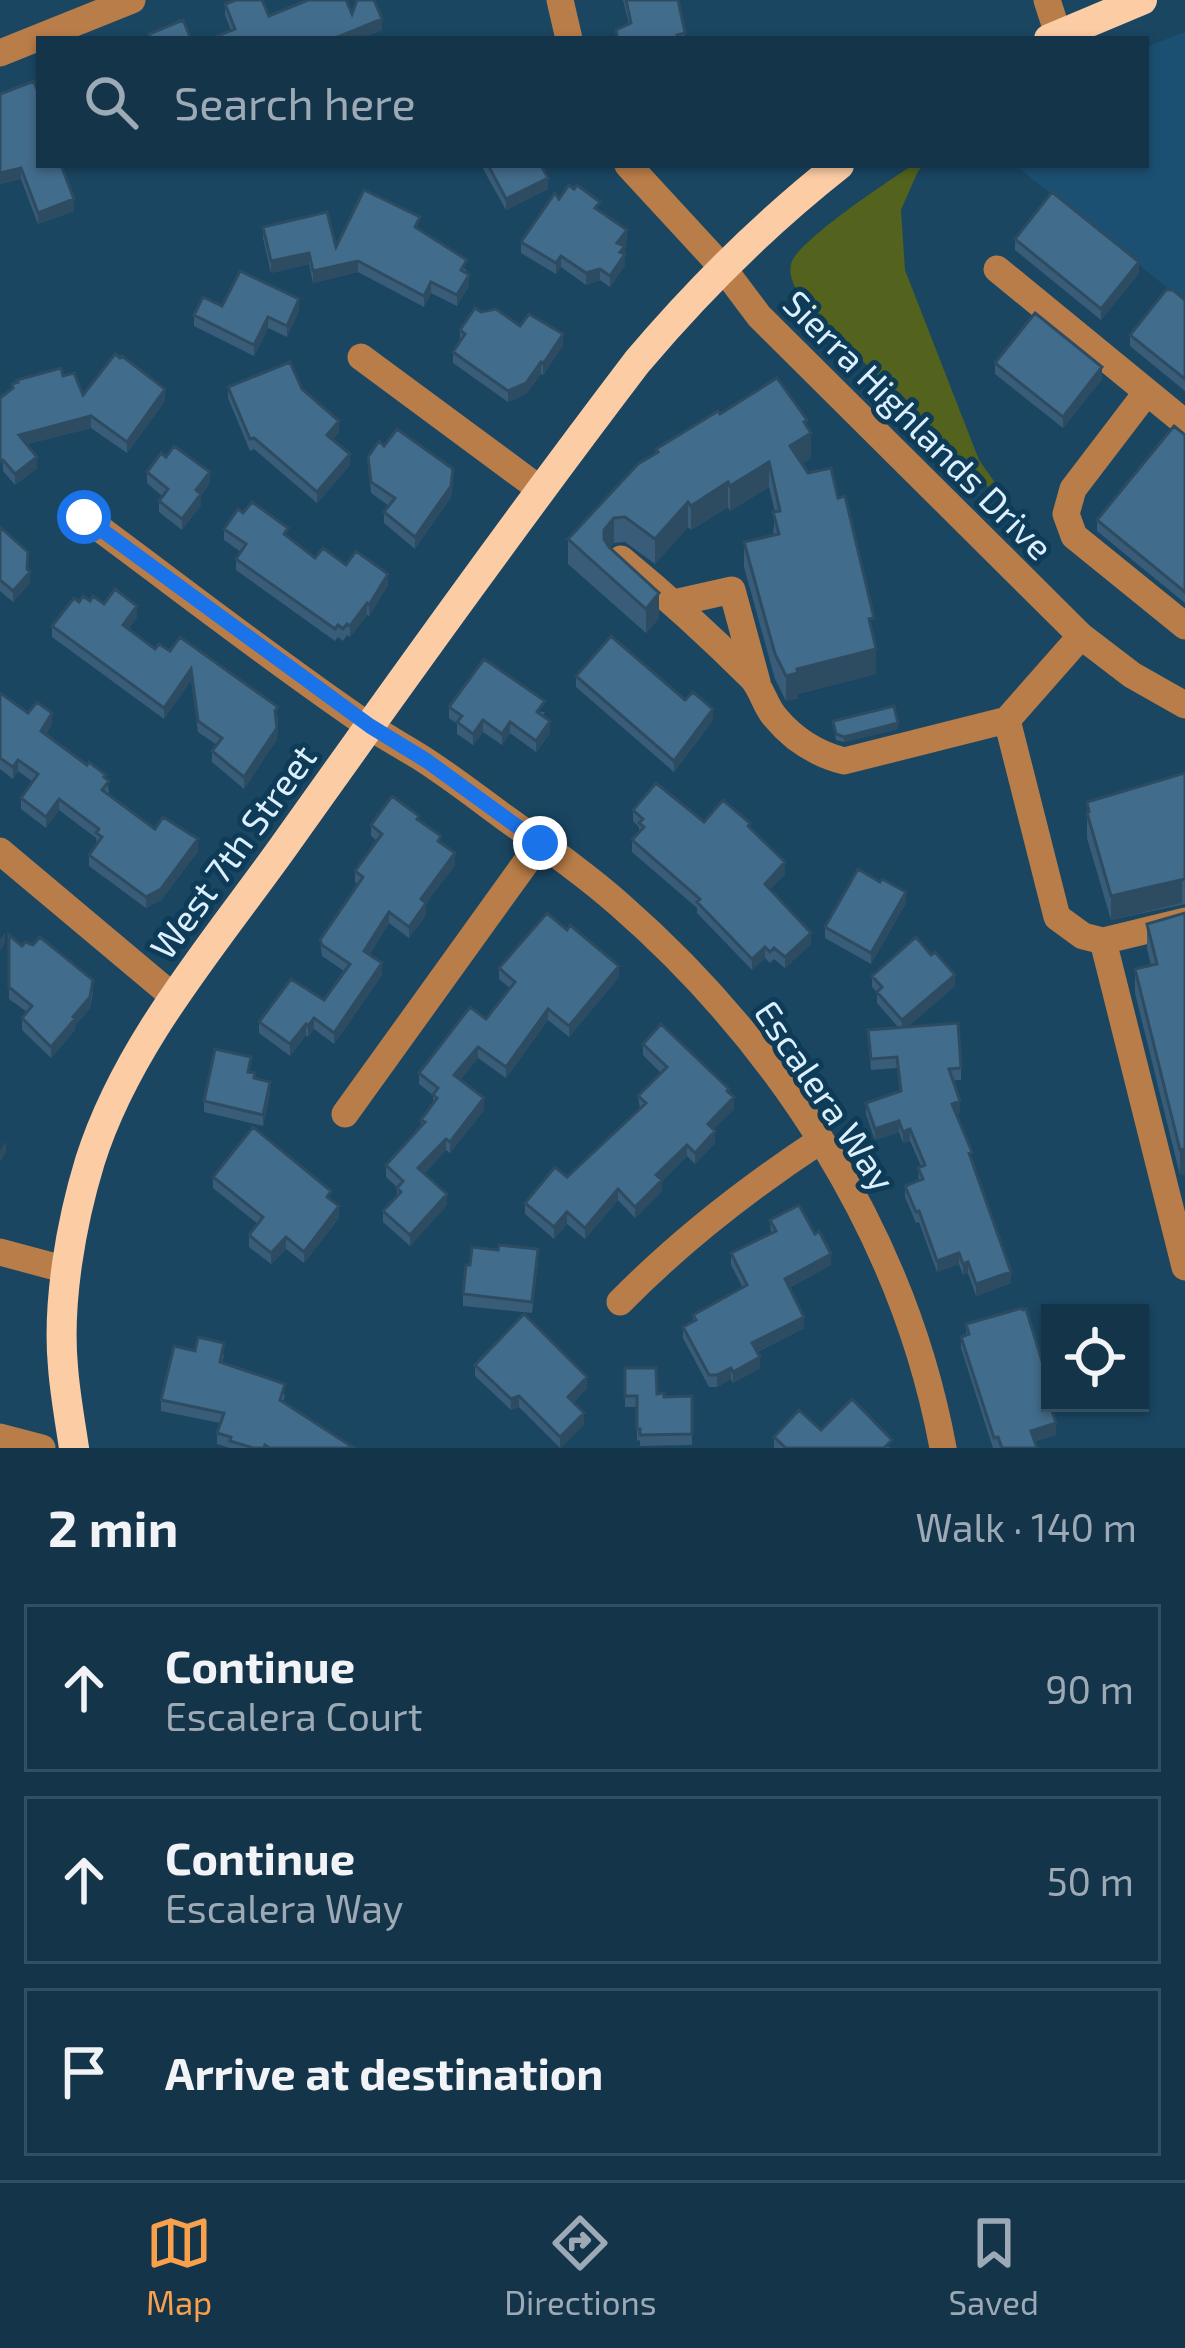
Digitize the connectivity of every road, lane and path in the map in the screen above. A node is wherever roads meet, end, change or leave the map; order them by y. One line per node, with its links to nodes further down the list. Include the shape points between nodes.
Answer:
1 (132, 0): 5 (street)
2 (560, 0): 6 (street)
3 (1046, 0): 7 (street)
4 (1142, 0): 8 (main road)
5 (41, 36)
6 (568, 36)
7 (1053, 36)
8 (1055, 36)
9 (36, 38): 10 (street)
10 (0, 52)
11 (631, 168): 13 (street, Sierra Highlands Drive)
12 (835, 168): 13 (main road, West 7th Street)
13 (723, 268): 18 (main road, West 7th Street, via 637,362); 23 (street, Sierra Highlands Drive, via 759,316)
14 (998, 269): 16 (street)
15 (361, 357): 18 (street)
16 (1147, 392): 17 (street); 22 (street, via 1073,489 1066,514 1074,536)
17 (1185, 423)
18 (542, 490): 27 (main road, West 7th Street)
19 (84, 517): 27 (street, Escalera Way)
20 (621, 559): 21 (street)
21 (674, 603): 24 (street); 24 (street, via 732,590)
22 (1185, 626)
23 (1081, 636): 25 (street, Sierra Highlands Drive); 26 (street)
24 (757, 682): 26 (street, via 773,716 801,742 844,761)
25 (1185, 705)
26 (1007, 720): 31 (street, via 1057,917)
27 (370, 726): 28 (street, Escalera Way); 32 (main road, West 7th Street)
28 (540, 843): 33 (street); 34 (street, Escalera Way, via 674,954 779,1076)
29 (0, 851): 32 (street)
30 (1185, 921): 31 (street)
31 (1103, 940): 36 (street)
32 (175, 998): 37 (main road, West 7th Street, via 106,1118)
33 (345, 1114)
34 (821, 1140): 38 (street, via 698,1228); 42 (street, Escalera Way, via 898,1293)
35 (0, 1252): 37 (street)
36 (1185, 1267)
37 (67, 1270): 41 (main road, West 7th Street, via 62,1364)
38 (620, 1303)
39 (0, 1437): 40 (street)
40 (42, 1448)
41 (74, 1448)
42 (943, 1448)

